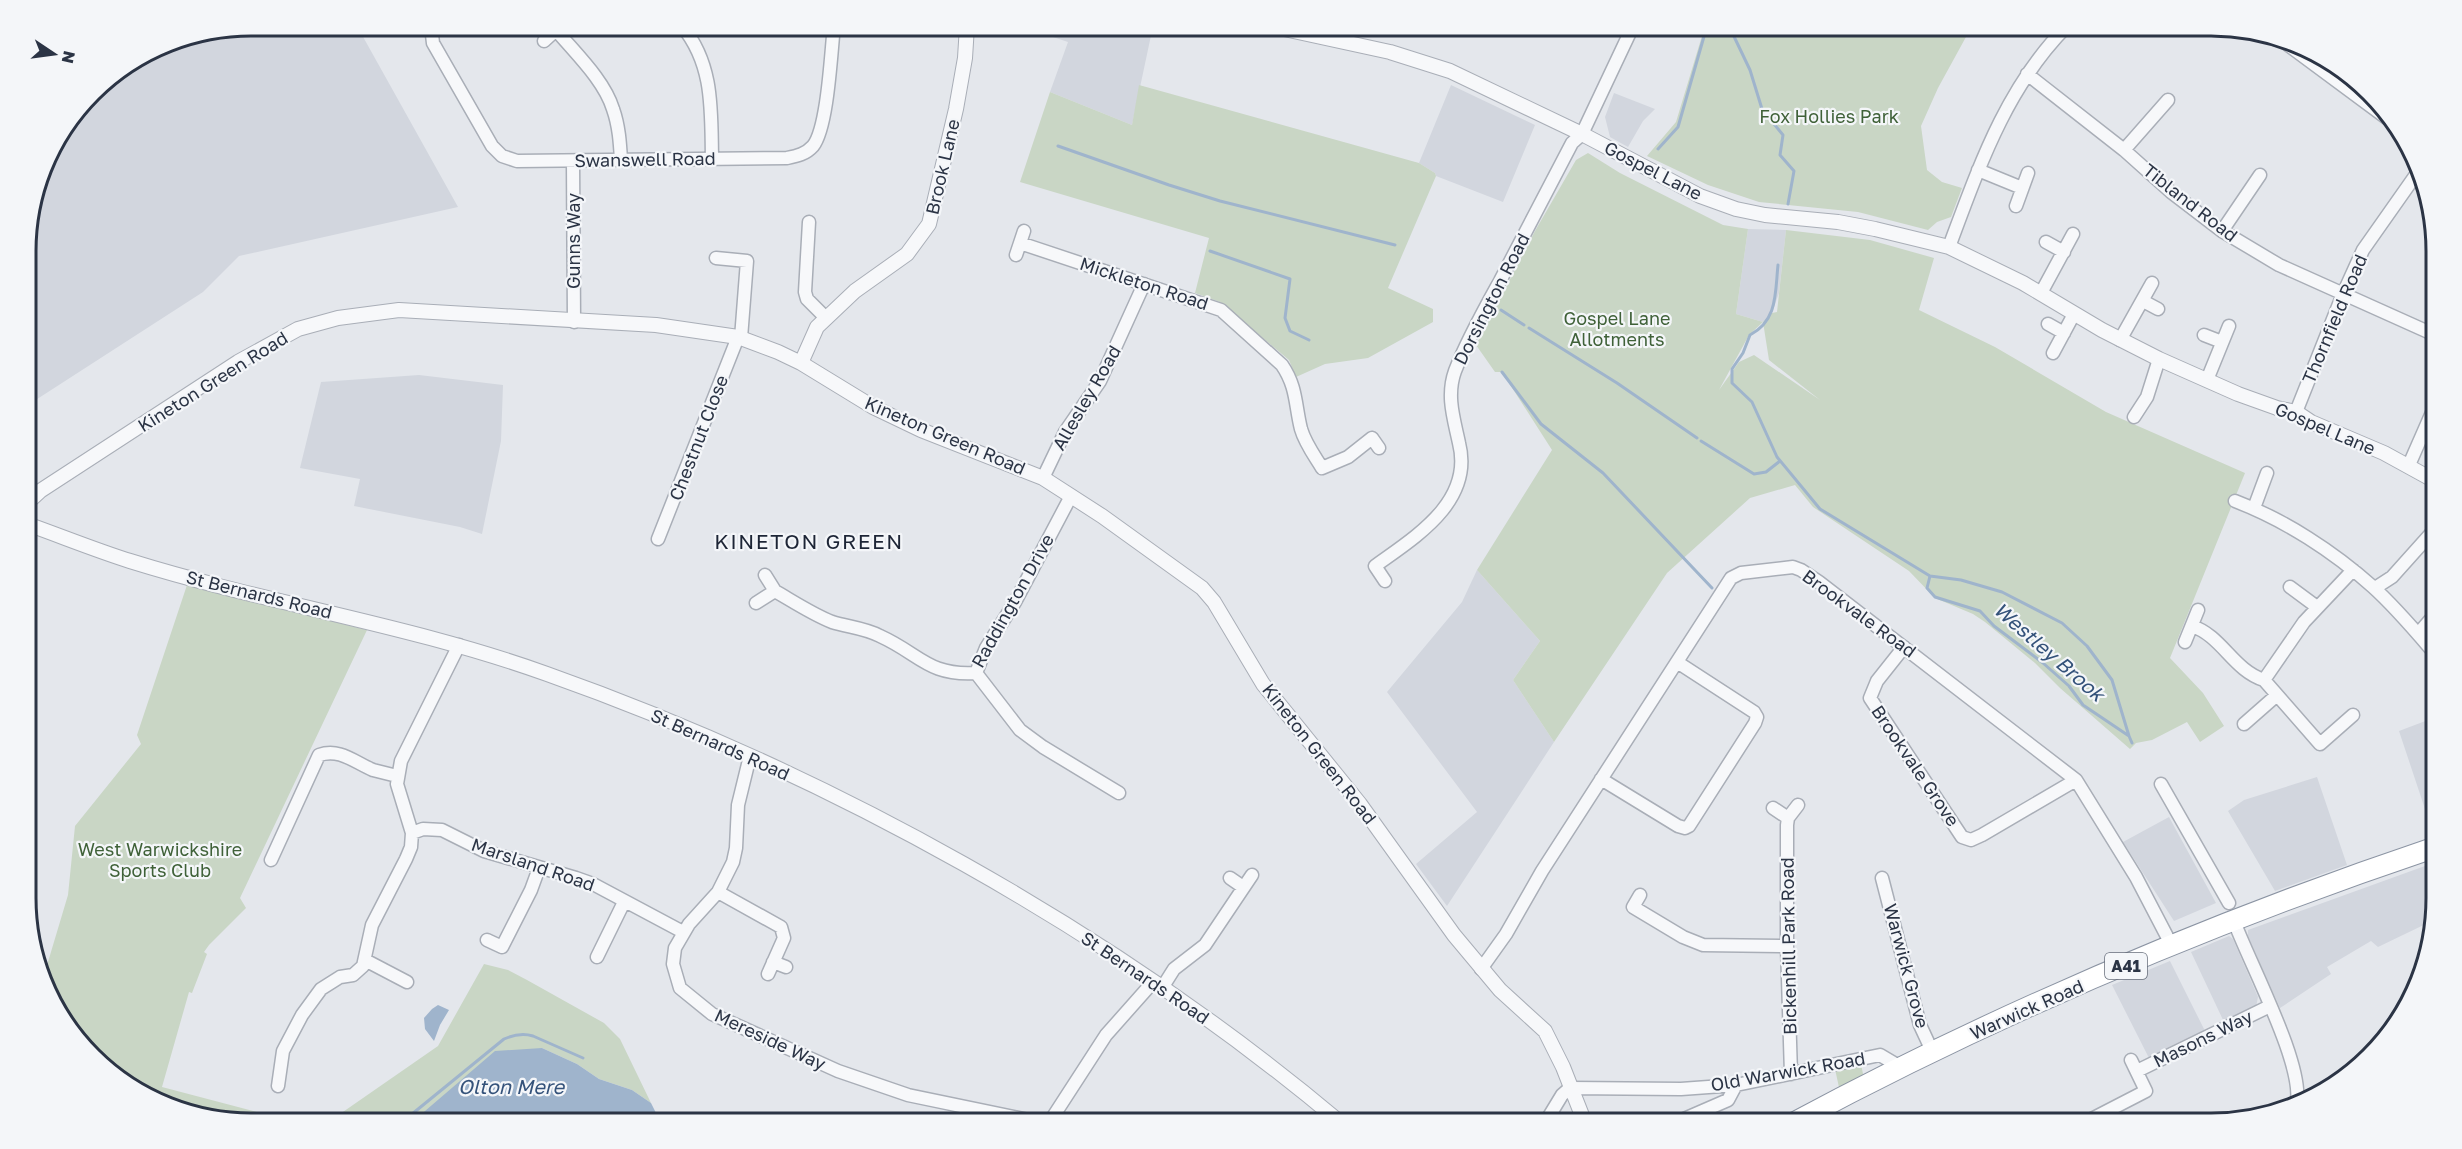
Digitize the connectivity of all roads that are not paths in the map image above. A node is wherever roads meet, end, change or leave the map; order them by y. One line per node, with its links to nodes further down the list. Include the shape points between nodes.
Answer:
1 (432, 36): 19 (street, Swanswell Road, via 492,146 502,156 517,161)
2 (549, 36): 10 (street)
3 (561, 36): 18 (street, via 605,90 613,107)
4 (688, 36): 17 (street, via 700,54 710,87)
5 (832, 36): 17 (street, Swanswell Road, via 824,108 813,146 799,156 787,158)
6 (966, 36): 41 (street, Brook Lane, via 956,109 929,224 907,254)
7 (1317, 36): 15 (street, Gospel Lane, via 1390,52 1450,71)
8 (1628, 36): 15 (street)
9 (2057, 36): 12 (street)
10 (544, 41)
11 (2305, 58): 14 (street)
12 (2027, 75): 16 (street, Tibland Road); 20 (street, via 2000,119)
13 (2168, 100): 16 (street)
14 (2369, 105)
15 (1582, 134): 31 (street, Gospel Lane, via 1690,191 1736,209 1868,228); 72 (street, Dorsington Road, via 1572,143 1454,375 1451,402 1462,466 1449,503 1437,519 1375,566)
16 (2124, 150): 28 (street, Tibland Road)
17 (712, 158): 18 (street, Swanswell Road)
18 (621, 160): 19 (street, Swanswell Road)
19 (573, 161): 42 (street, Gunns Way)
20 (1978, 170): 24 (street); 31 (street)
21 (2028, 172): 24 (street)
22 (2260, 175): 28 (street)
23 (2414, 178): 37 (street, Thornfield Road, via 2363,250)
24 (2022, 188): 25 (street)
25 (2016, 206)
26 (809, 222): 41 (street, via 805,292)
27 (1024, 231): 35 (street, Mickleton Road, via 1018,249)
28 (2222, 231): 37 (street, Tibland Road, via 2279,265)
29 (2073, 234): 32 (street)
30 (2046, 242): 32 (street)
31 (1949, 247): 36 (street, Gospel Lane)
32 (2064, 252): 36 (street)
33 (716, 258): 48 (street, Chestnut Close, via 747,261)
34 (2152, 283): 38 (street)
35 (1144, 284): 58 (street, Mickleton Road, via 1221,310 1282,365 1294,386 1305,440 1322,468 1348,457 1372,438); 62 (street, Allesley Road, via 1100,381 1065,432)
36 (2041, 293): 40 (street, Gospel Lane)
37 (2343, 294): 45 (street, Tibland Road); 55 (street, Thornfield Road)
38 (2143, 301): 39 (street); 49 (street)
39 (2158, 309)
40 (2074, 314): 46 (street); 49 (street, Gospel Lane)
41 (826, 318): 53 (street, Brook Lane, via 817,327)
42 (574, 322): 48 (street, Kineton Green Road, via 656,325); 63 (street, Kineton Green Road, via 399,310 338,318 298,329 238,362)
43 (2048, 324): 46 (street)
44 (2229, 326): 50 (street)
45 (2426, 331)
46 (2064, 333): 51 (street)
47 (2204, 335): 50 (street)
48 (740, 338): 53 (street, Kineton Green Road); 68 (street, Chestnut Close)
49 (2120, 340): 52 (street, Gospel Lane)
50 (2222, 342): 54 (street)
51 (2053, 353)
52 (2159, 359): 54 (street, Gospel Lane); 56 (street, via 2147,397)
53 (801, 363): 62 (street, Kineton Green Road, via 873,407 921,430)
54 (2207, 380): 55 (street, Gospel Lane)
55 (2296, 412): 59 (street, Gospel Lane)
56 (2134, 417)
57 (2426, 426): 59 (street)
58 (1379, 448)
59 (2409, 465): 61 (street, Gospel Lane)
60 (2267, 473): 66 (street)
61 (2426, 475)
62 (1044, 478): 64 (street, Kineton Green Road)
63 (36, 495)
64 (1071, 496): 87 (street, Raddington Drive, via 986,648); 121 (street, Kineton Green Road, via 1173,565 1208,595 1263,684 1360,804)
65 (2235, 501): 66 (street)
66 (2254, 508): 70 (street)
67 (36, 525): 84 (street, St Bernards Road, via 128,561)
68 (658, 539)
69 (2426, 539): 74 (street, via 2392,577)
70 (2353, 570): 74 (street); 77 (street)
71 (765, 575): 75 (street, Raddington Drive)
72 (1385, 581)
73 (2290, 587): 77 (street)
74 (2375, 588): 81 (street)
75 (775, 591): 76 (street); 87 (street, Raddington Drive, via 823,618 878,634 933,668)
76 (756, 603)
77 (2317, 607): 88 (street)
78 (2198, 610): 80 (street)
79 (2426, 625): 81 (street)
80 (2192, 626): 82 (street); 88 (street, via 2213,638 2238,666)
81 (2418, 634): 83 (street)
82 (2185, 642)
83 (2426, 643)
84 (459, 645): 92 (street, St Bernards Road, via 547,674); 93 (street)
85 (1904, 646): 86 (street, Brookvale Road, via 1793,567 1742,573 1731,578); 95 (street, Brookvale Road); 95 (street, Brookvale Grove, via 1869,698 1962,837 1971,840 1982,835)
86 (1677, 662): 94 (street, Brookvale Road); 94 (street, via 1757,717 1689,826 1678,825)
87 (976, 673): 97 (street, via 1020,730)
88 (2264, 680): 89 (street)
89 (2277, 695): 90 (street, via 2320,744); 91 (street)
90 (2353, 715)
91 (2244, 724)
92 (750, 756): 109 (street, Mereside Way, via 738,804 733,862); 124 (street, St Bernards Road, via 935,849 1030,903)
93 (397, 776): 101 (street); 103 (street, via 337,753 319,755)
94 (1601, 779): 121 (street, Brookvale Road)
95 (2076, 780): 116 (street, Brookvale Road, via 2136,877)
96 (2161, 784): 112 (street, Masons Way)
97 (1119, 793)
98 (1798, 805): 100 (street)
99 (1773, 808): 100 (street)
100 (1788, 818): 115 (street, Bickenhill Park Road)
101 (412, 833): 104 (street, Marsland Road, via 442,830 484,851); 118 (street, via 406,859 372,925)
102 (2426, 851): 112 (highway, Warwick Road / A41)
103 (271, 860)
104 (538, 868): 111 (street, Marsland Road, via 593,884); 114 (street, via 502,947)
105 (1252, 875): 108 (street)
106 (1230, 878): 108 (street)
107 (1882, 878): 126 (street, Warwick Grove, via 1920,1025)
108 (1243, 887): 124 (street, via 1205,945)
109 (718, 892): 113 (street, Mereside Way); 119 (street, via 781,927 784,938)
110 (1640, 895): 115 (street, via 1633,907 1694,942)
111 (624, 902): 113 (street, Marsland Road); 117 (street)
112 (2231, 912): 116 (highway, Warwick Road / A41); 125 (street, Masons Way)
113 (683, 932): 133 (street, Mereside Way, via 675,948 675,976 680,988 712,1014 838,1071 908,1095)
114 (487, 940)
115 (1787, 946): 128 (street, Bickenhill Park Road)
116 (2172, 946): 126 (highway, Warwick Road / A41)
117 (597, 957)
118 (365, 960): 123 (street); 130 (street, via 361,970 321,989 277,1050)
119 (773, 962): 120 (street); 122 (street)
120 (786, 967)
121 (1481, 969): 131 (street, Kineton Green Road, via 1545,1031)
122 (768, 974)
123 (407, 982)
124 (1157, 985): 134 (street, via 1106,1035); 135 (street, St Bernards Road, via 1259,1057)
125 (2270, 1006): 132 (street, Masons Way, via 2294,1066); 140 (street, Masons Way, via 2134,1066 2146,1091)
126 (1932, 1053): 127 (highway, Warwick Road / A41)
127 (1902, 1068): 128 (street, Old Warwick Road, via 1880,1055); 139 (highway, Warwick Road / A41)
128 (1791, 1074): 129 (street, Old Warwick Road)
129 (1736, 1085): 131 (street, Old Warwick Road, via 1681,1089); 138 (street, via 1728,1100)
130 (278, 1086)
131 (1570, 1088): 136 (street); 137 (street, Kineton Green Road)
132 (2299, 1094)
133 (995, 1113)
134 (1055, 1113)
135 (1329, 1113)
136 (1551, 1113)
137 (1581, 1113)
138 (1698, 1113)
139 (1813, 1113)
140 (2103, 1113)

